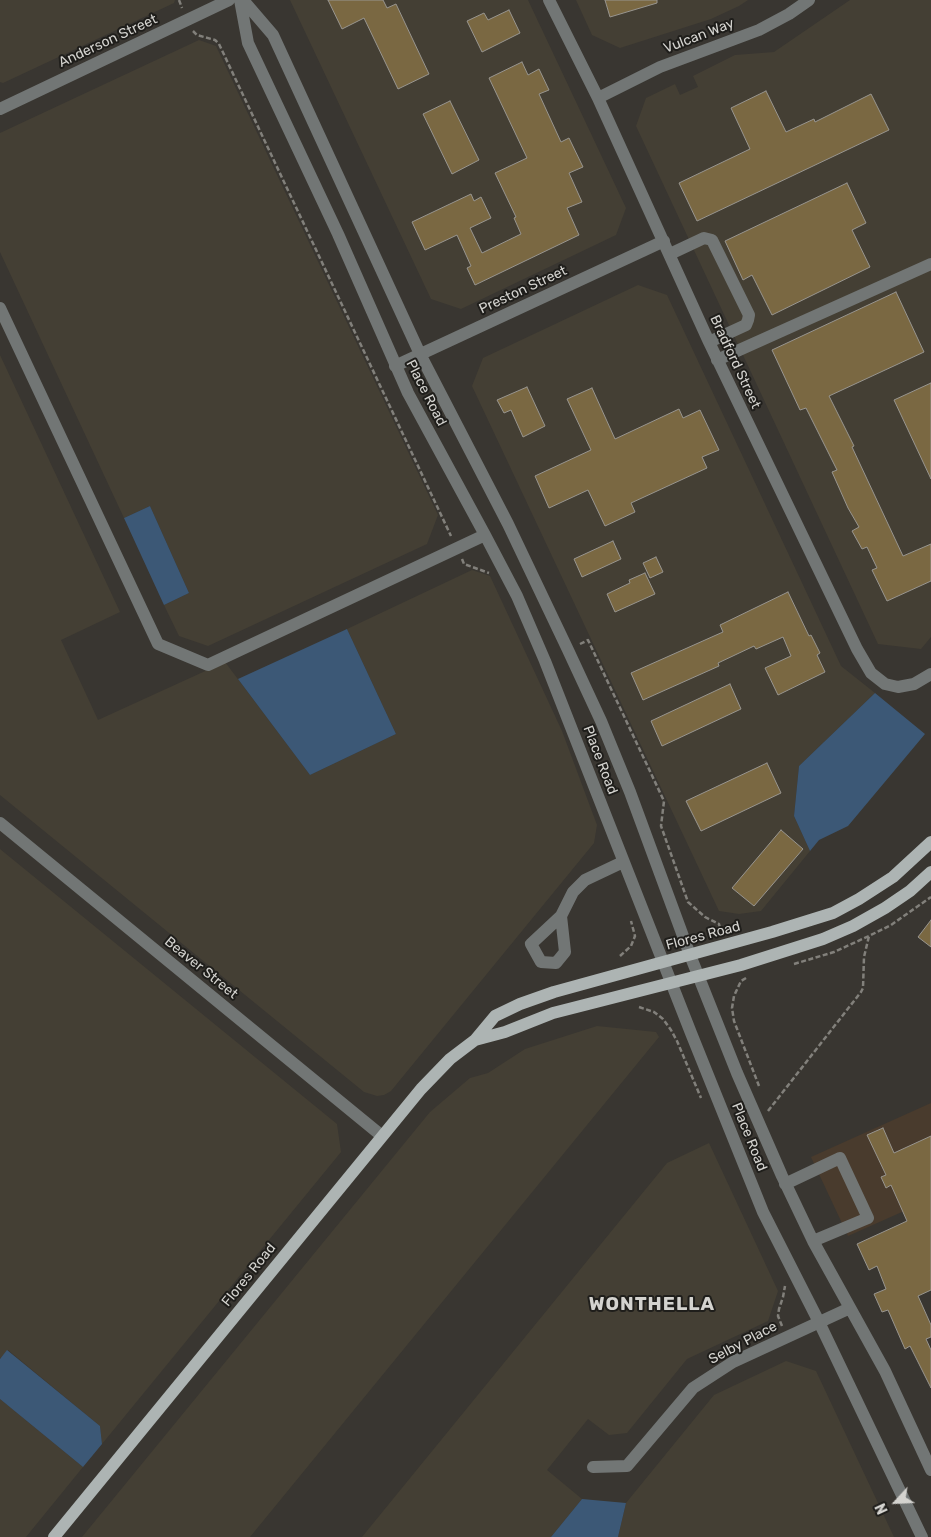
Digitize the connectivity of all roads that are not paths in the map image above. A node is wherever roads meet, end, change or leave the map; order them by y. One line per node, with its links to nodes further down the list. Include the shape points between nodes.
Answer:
1 (229, 0): 6 (street, Anderson Street)
2 (242, 0): 12 (street, Place Road, via 273,34); 14 (street, Place Road, via 248,43 338,234)
3 (549, 0): 5 (street, Bradford Street)
4 (809, 0): 5 (street, Vulcan Way, via 759,30 660,67)
5 (598, 98): 7 (street, Bradford Street)
6 (0, 109)
7 (664, 241): 8 (street, Bradford Street); 12 (street, Preston Street)
8 (670, 254): 11 (street, Bradford Street); 11 (street, via 704,238 712,240 749,315 746,325)
9 (931, 264): 13 (street)
10 (0, 308): 15 (street, via 158,644 208,665)
11 (709, 342): 13 (street, Bradford Street)
12 (420, 354): 14 (street, Preston Street); 22 (street, Place Road, via 508,524 600,720)
13 (717, 360): 16 (street, Bradford Street, via 871,673 885,684 898,687 914,684)
14 (395, 366): 15 (street, Place Road)
15 (485, 535): 19 (street, Place Road, via 517,596 556,687)
16 (931, 674)
17 (0, 822): 27 (street, Beaver Street)
18 (931, 842): 22 (main road, Flores Road, via 893,877 833,913)
19 (624, 862): 21 (street, via 585,880 573,892); 23 (street, Place Road)
20 (931, 872): 24 (main road, Flores Road, via 910,891 853,926 792,950)
21 (561, 916)
22 (690, 954): 23 (main road, Flores Road); 24 (street, Place Road)
23 (662, 962): 25 (street, Place Road); 26 (main road, Flores Road, via 520,1004 495,1016)
24 (698, 975): 25 (main road, Flores Road); 28 (street, Place Road)
25 (670, 982): 26 (main road, Flores Road, via 553,1013); 31 (street, Place Road, via 763,1212)
26 (475, 1040): 27 (main road, Flores Road, via 420,1089)
27 (382, 1136): 34 (main road, Flores Road)
28 (785, 1184): 29 (street, Place Road); 29 (street, via 840,1158 868,1218)
29 (812, 1241): 30 (street, Place Road)
30 (850, 1308): 31 (street, Selby Place); 33 (street, Place Road, via 885,1371)
31 (819, 1322): 32 (street, Selby Place, via 733,1362 692,1388 626,1466); 35 (street, Place Road)
32 (593, 1467)
33 (931, 1470)
34 (54, 1537)
35 (922, 1537)

